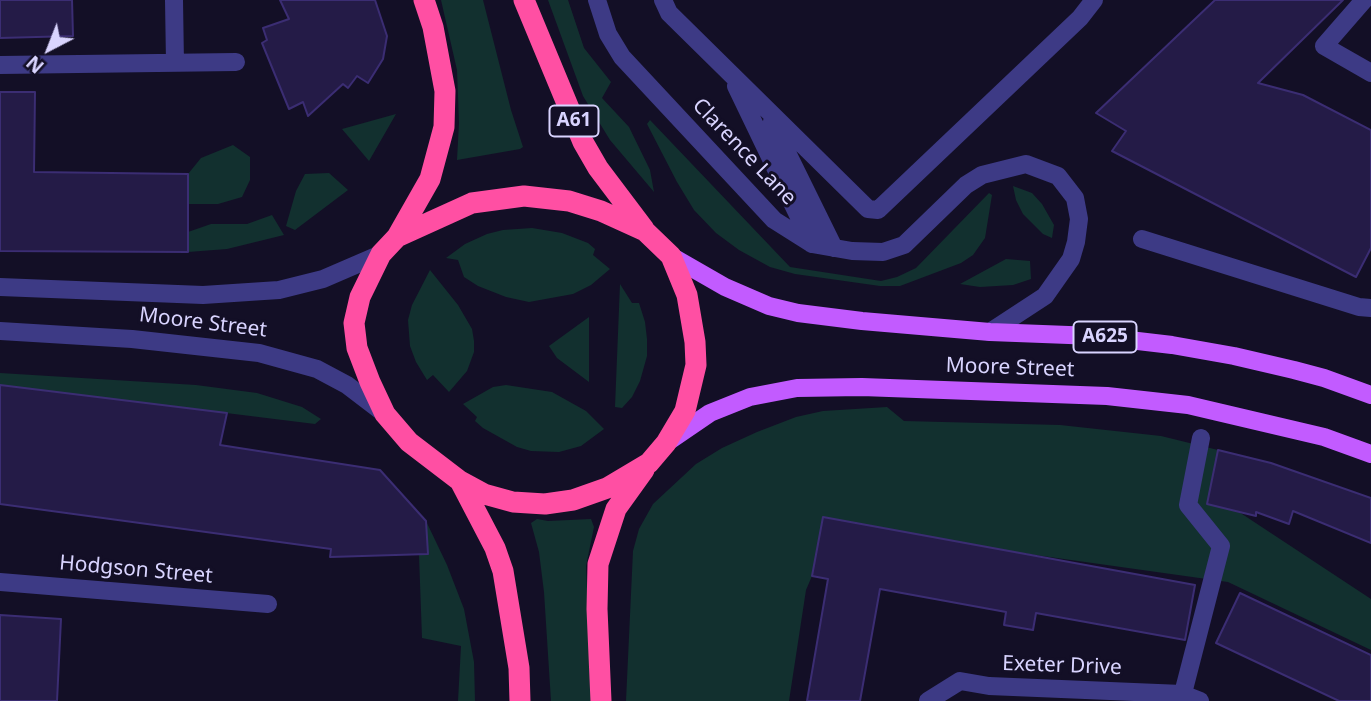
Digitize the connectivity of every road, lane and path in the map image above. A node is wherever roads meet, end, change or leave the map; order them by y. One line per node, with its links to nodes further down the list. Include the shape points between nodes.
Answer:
1 (174, 0): 9 (street)
2 (424, 0): 15 (highway, A61, via 445,91 444,127 430,179)
3 (524, 0): 14 (highway, A61, via 583,142)
4 (597, 0): 17 (street, Clarence Lane, via 608,34 622,57 774,220)
5 (663, 0): 12 (street, via 669,13)
6 (1094, 0): 13 (street, via 878,210 868,209)
7 (1364, 0): 11 (street, via 1324,46)
8 (236, 62): 9 (street)
9 (175, 63): 10 (street)
10 (0, 65)
11 (1371, 73)
12 (730, 74): 13 (street); 17 (street)
13 (765, 108): 18 (street)
14 (645, 231): 15 (highway, Moore Street / A61, via 569,201 524,196 472,203); 20 (highway, Moore Street / A61)
15 (397, 237): 19 (highway, Moore Street / A61)
16 (1142, 239): 22 (street)
17 (812, 244): 18 (street, Clarence Lane)
18 (834, 248): 24 (street, Clarence Lane, via 883,252 904,245 967,186 993,171 1026,164 1058,176 1075,198 1079,219 1071,259 1045,296)
19 (381, 254): 21 (street, Moore Street, via 323,279 279,290 203,295); 26 (highway, Moore Street / A61, via 360,297 354,323 362,364)
20 (671, 256): 24 (main road, Moore Street / A625, via 769,306 830,318); 28 (highway, Moore Street / A61, via 687,296 696,365 685,411)
21 (0, 287)
22 (1371, 308)
23 (0, 331): 26 (street, Moore Street, via 259,353 317,369)
24 (990, 332): 25 (main road, Moore Street / A625, via 1172,345 1234,356)
25 (1371, 395)
26 (385, 414): 31 (highway, Moore Street / A61, via 410,442)
27 (1201, 438): 34 (street, via 1188,505 1221,546)
28 (666, 443): 29 (main road, Moore Street, via 710,413 750,397 797,388 862,387 1107,396 1188,405 1324,437); 30 (highway, Moore Street / A61)
29 (1365, 452)
30 (649, 463): 31 (highway, Moore Street / A61, via 607,488 545,504 513,502); 36 (highway, A61, via 616,509 598,564)
31 (460, 481): 35 (highway, A61, via 503,571)
32 (0, 582): 33 (street, Hodgson Street)
33 (268, 604)
34 (1181, 698): 37 (street, Exeter Drive, via 960,681); 38 (street, Exeter Drive)
35 (520, 701)
36 (601, 701)
37 (928, 701)
38 (1200, 701)

